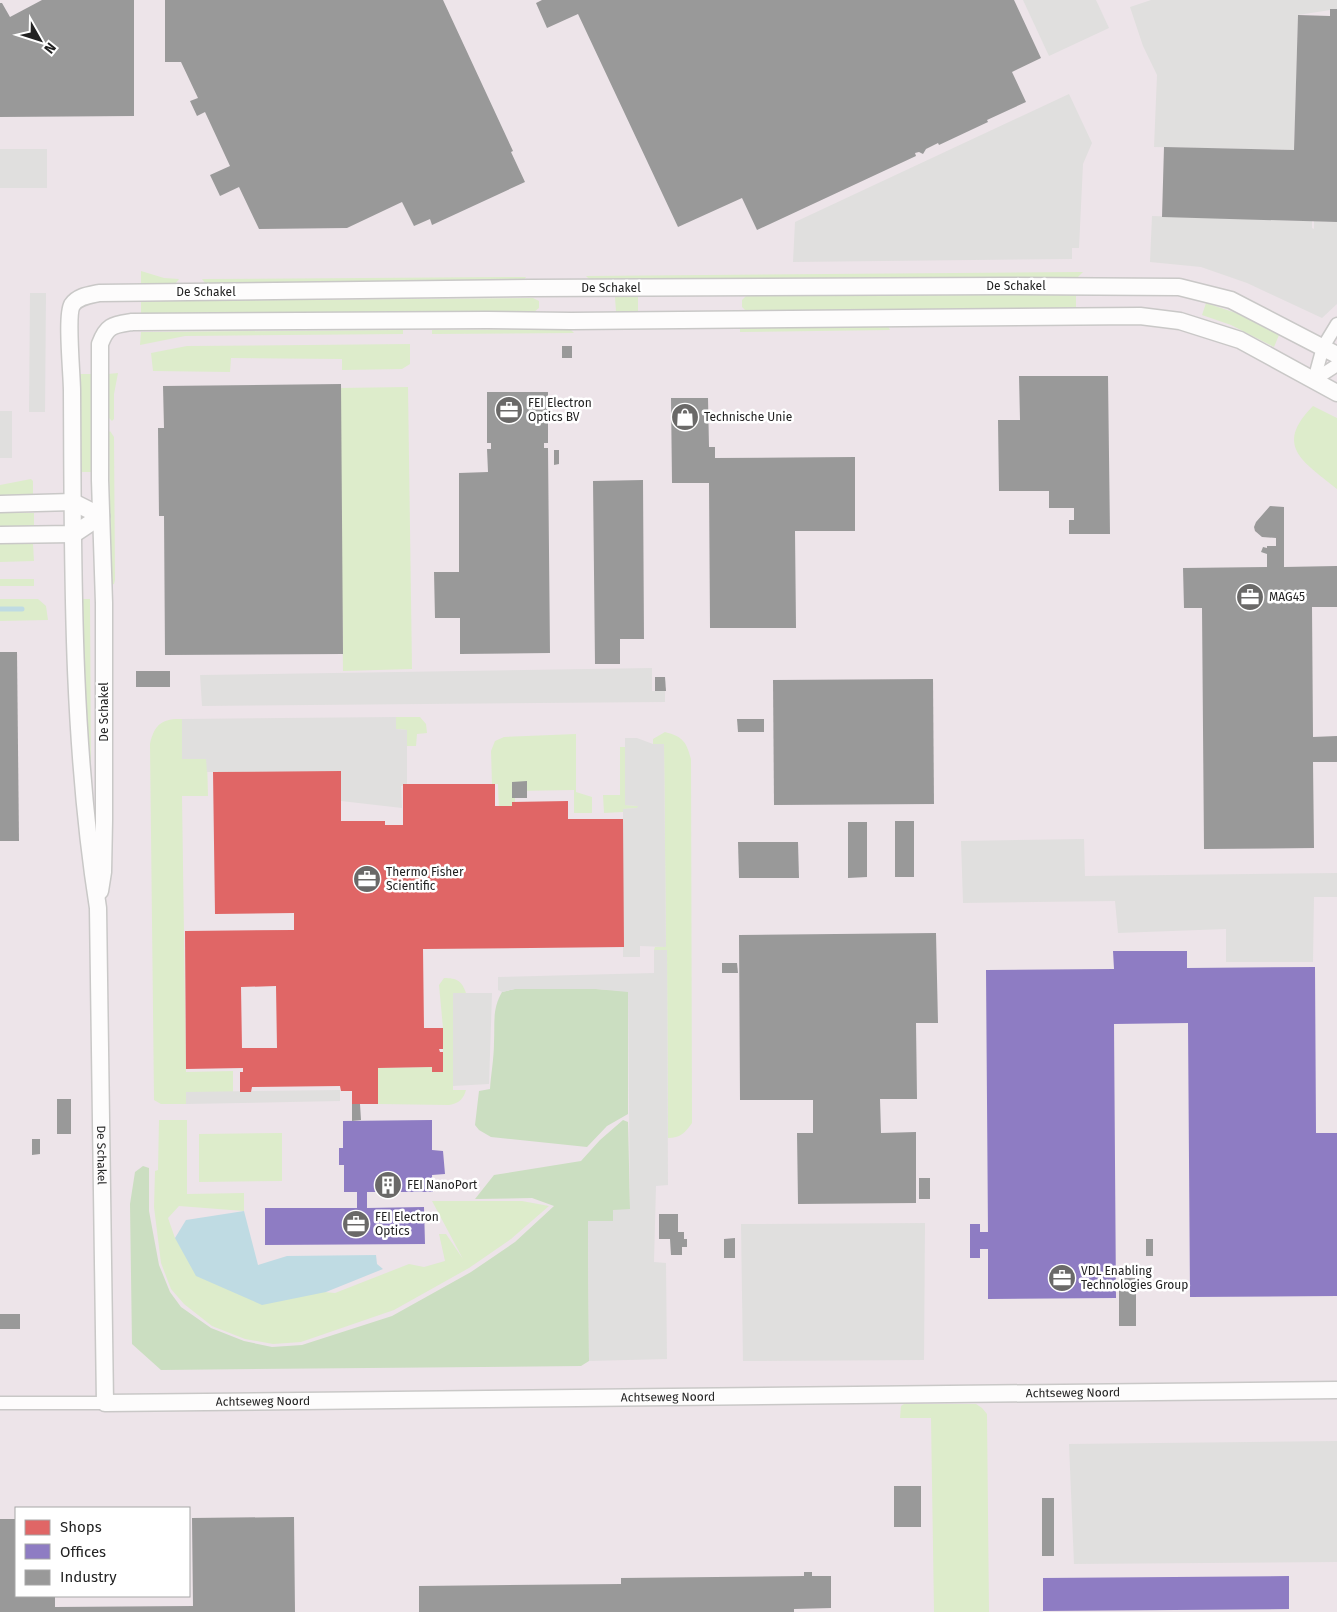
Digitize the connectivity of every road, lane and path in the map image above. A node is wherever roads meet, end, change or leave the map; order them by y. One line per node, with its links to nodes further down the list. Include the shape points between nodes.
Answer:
1 (1337, 324): 2 (street, via 1329,334)
2 (1330, 351): 4 (street); 6 (street, De Schakel, via 1231,300 1179,287 538,288 99,293 78,299 72,305 69,320)
3 (1337, 365): 4 (street)
4 (1314, 380): 5 (street, De Schakel); 8 (street, De Schakel, via 1233,338 1180,321 1140,316 132,322 109,328 100,344)
5 (1337, 393)
6 (73, 502): 7 (street); 8 (street); 9 (street, De Schakel)
7 (0, 504)
8 (101, 516): 9 (street); 11 (street, De Schakel, via 104,820 103,872)
9 (74, 534): 10 (street); 11 (street, De Schakel, via 80,743)
10 (0, 535)
11 (98, 908): 14 (street, De Schakel)
12 (1337, 1390): 14 (street, Achtseweg Noord)
13 (0, 1403): 14 (street, Achtseweg Noord)
14 (105, 1403)

